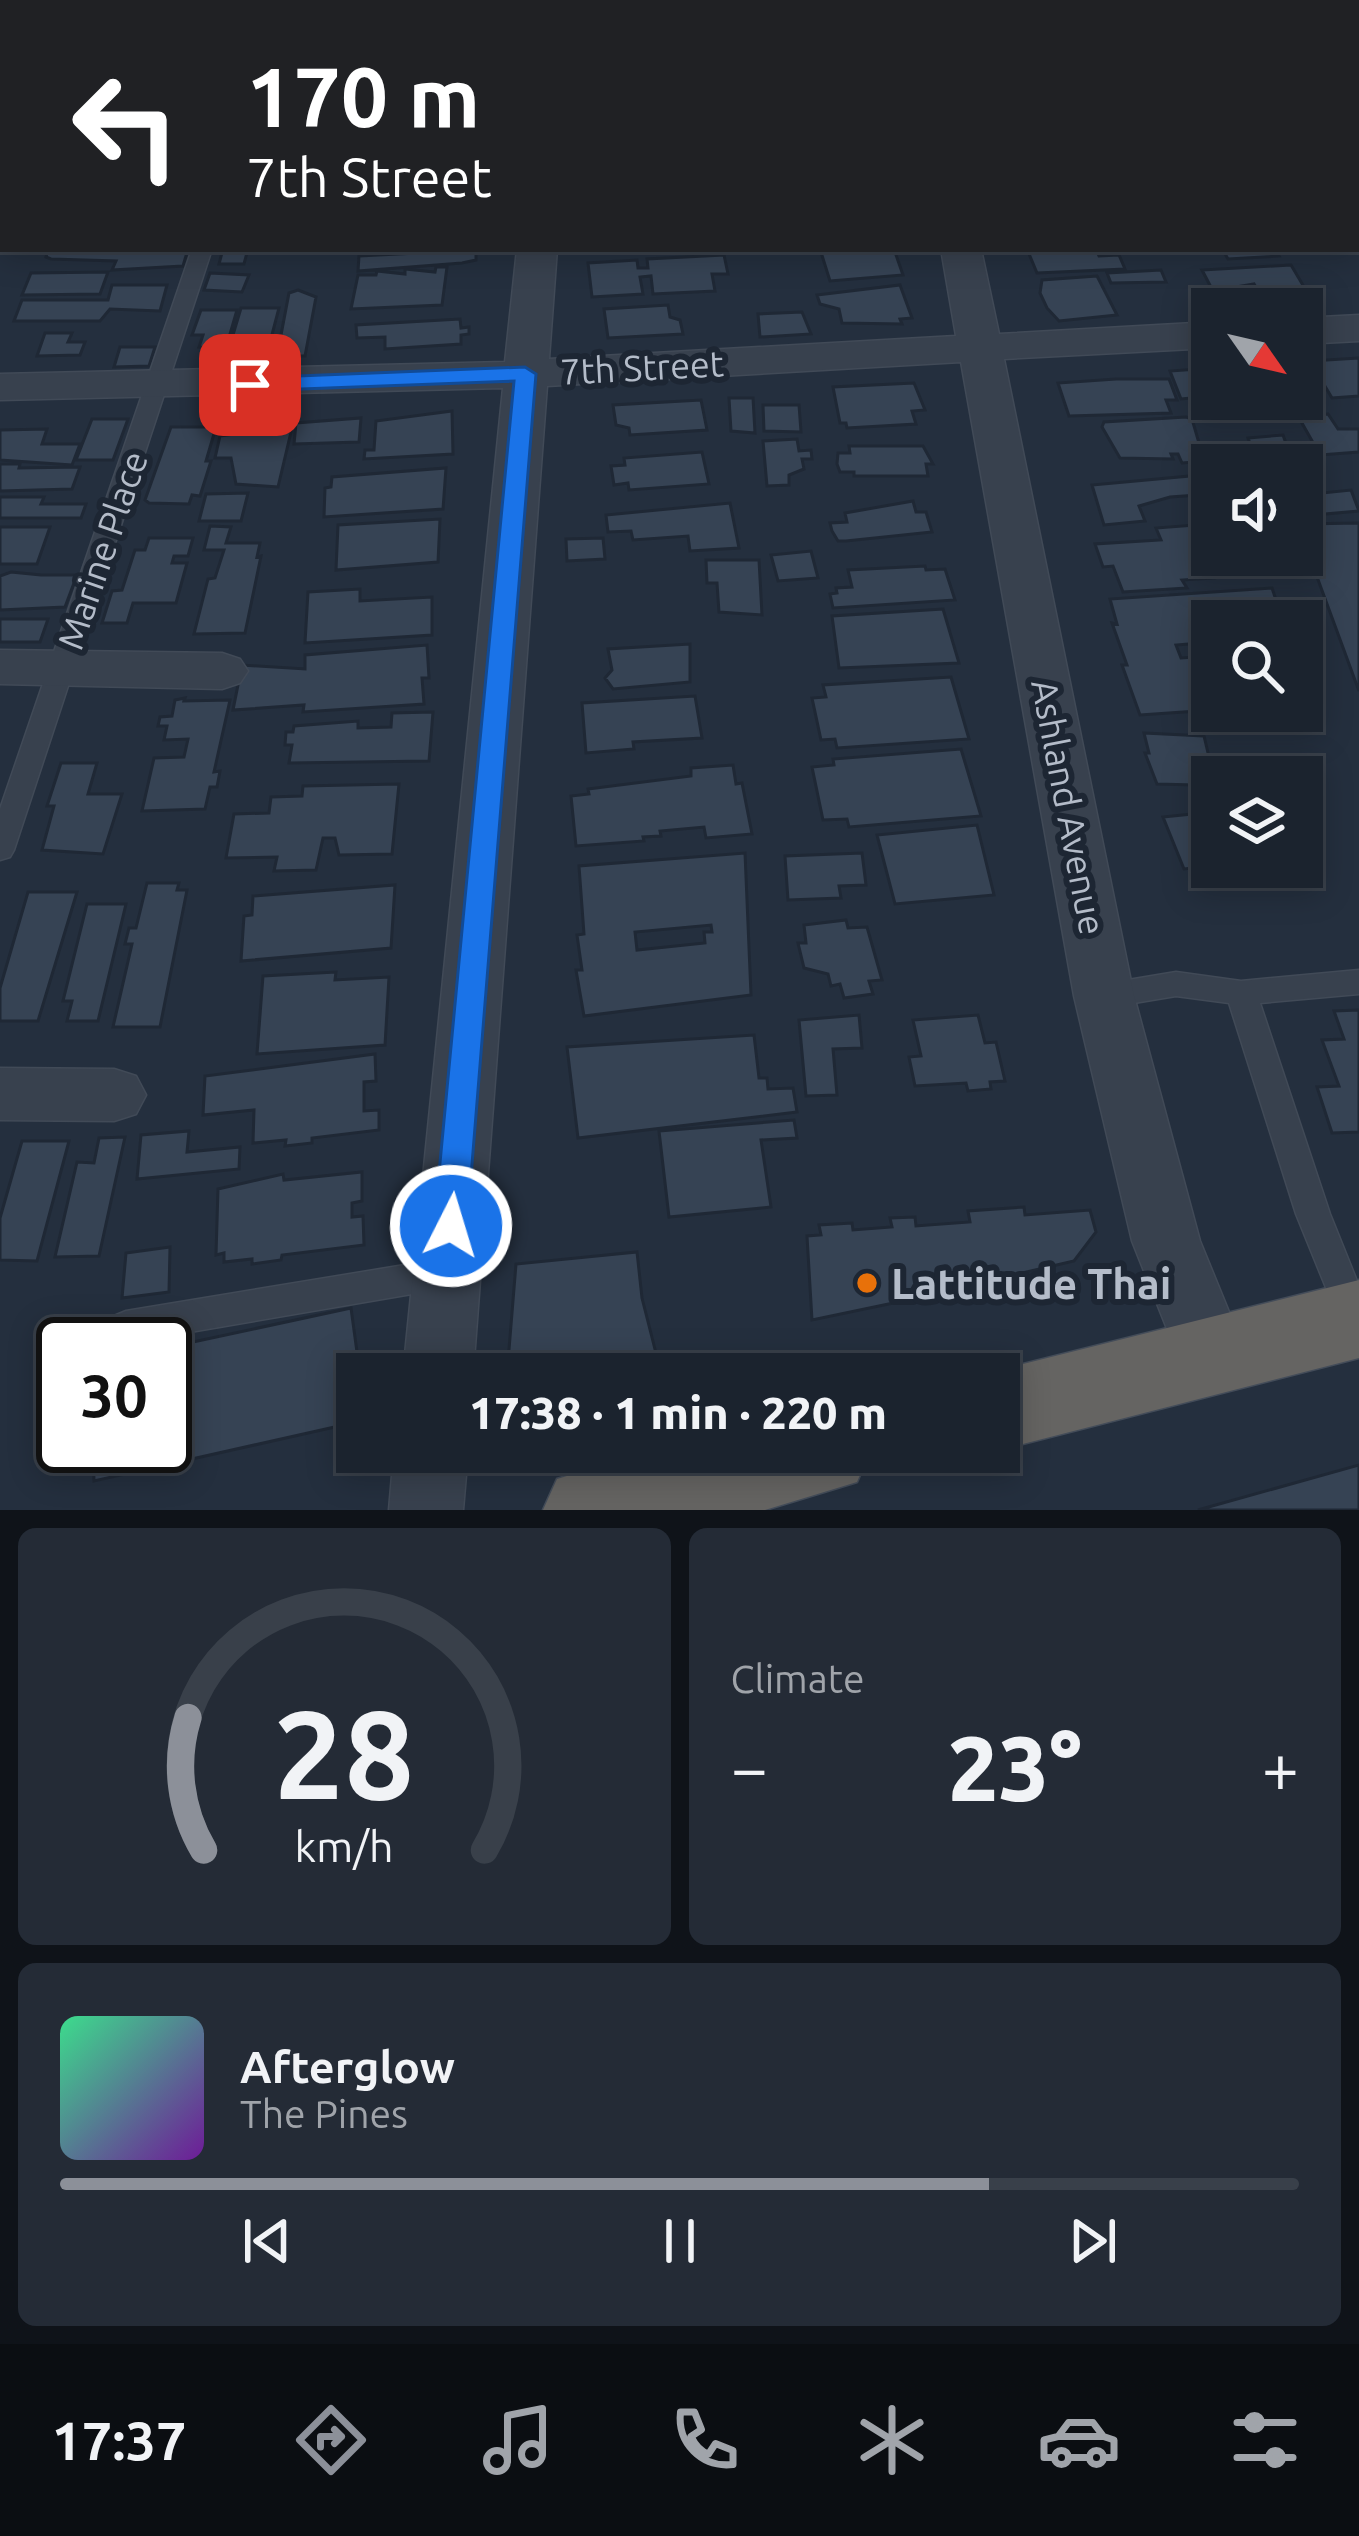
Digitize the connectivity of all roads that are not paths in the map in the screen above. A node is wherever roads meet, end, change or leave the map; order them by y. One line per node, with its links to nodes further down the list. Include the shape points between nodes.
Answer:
1 (201, 252): 10 (lane, Marine Place)
2 (537, 252): 8 (street)
3 (962, 252): 7 (street, Ashland Avenue)
4 (1359, 328): 5 (street)
5 (1323, 330)
6 (1191, 336): 7 (street, 7th Street)
7 (981, 346): 8 (street, 7th Street); 17 (street, Ashland Avenue)
8 (525, 374): 10 (street, 7th Street); 20 (street)
9 (0, 387): 10 (street, 7th Street)
10 (158, 388): 12 (lane, Marine Place)
11 (0, 667): 12 (street)
12 (62, 667): 13 (street); 14 (lane, Marine Place)
13 (222, 671)
14 (0, 850)
15 (1359, 982): 16 (lane)
16 (1241, 993): 17 (lane, via 1176,984); 22 (lane, via 1313,1214)
17 (1104, 996): 24 (street, Ashland Avenue, via 1166,1241)
18 (0, 1094): 19 (street)
19 (114, 1095)
20 (446, 1273): 21 (lane); 23 (street)
21 (185, 1317)
22 (1357, 1320): 24 (highway)
23 (440, 1353)
24 (1212, 1356): 25 (highway)
25 (1020, 1404)
26 (429, 1473): 28 (street)
27 (740, 1473): 29 (highway)
28 (426, 1510)
29 (590, 1510)

